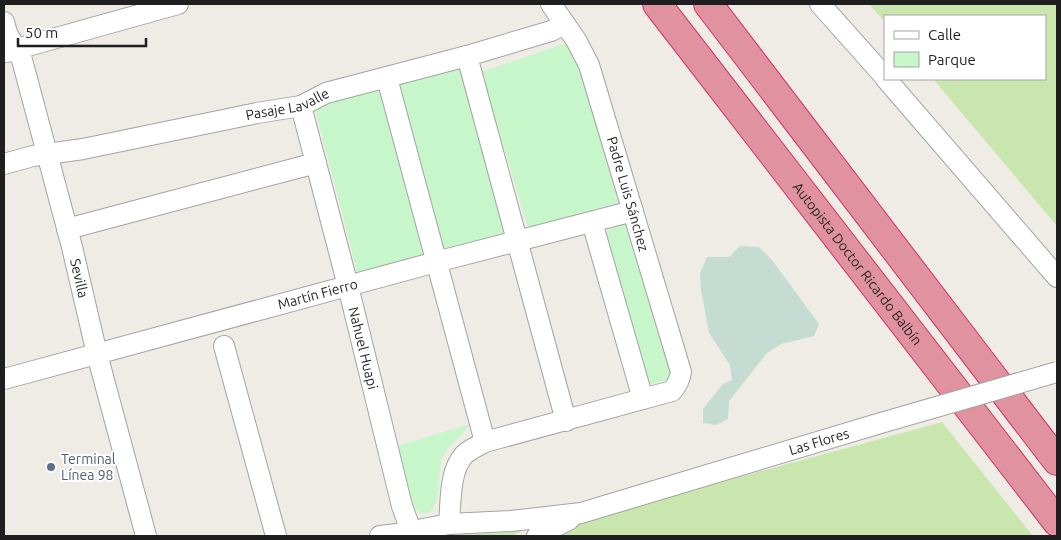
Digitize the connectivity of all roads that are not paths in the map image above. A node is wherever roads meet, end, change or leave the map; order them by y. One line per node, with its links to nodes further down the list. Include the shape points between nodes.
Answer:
1 (178, 4): 8 (street)
2 (550, 4): 7 (street, Padre Luis Sánchez)
3 (657, 4): 33 (highway, Autopista Doctor Ricardo Balbín)
4 (708, 4): 31 (highway)
5 (820, 4): 10 (street)
6 (4, 22): 8 (street, Sevilla)
7 (565, 24): 9 (street, Pasaje Lavalle); 17 (street, Padre Luis Sánchez, via 589,65)
8 (10, 51): 14 (street, Sevilla, via 22,60)
9 (467, 56): 11 (street, Pasaje Lavalle); 20 (street)
10 (884, 76)
11 (387, 78): 13 (street, Pasaje Lavalle, via 326,93); 21 (street)
12 (888, 80): 22 (street)
13 (301, 106): 14 (street, Pasaje Lavalle, via 83,150); 15 (street, Nahuel Huapi)
14 (47, 154): 16 (street, Pasaje Lavalle); 19 (street, Sevilla)
15 (316, 163): 19 (street); 23 (street, Nahuel Huapi)
16 (4, 164)
17 (632, 211): 18 (street, Martín Fierro); 28 (street, Padre Luis Sánchez, via 681,372 672,391)
18 (592, 222): 20 (street, Martín Fierro); 28 (street)
19 (67, 229): 25 (street, Sevilla)
20 (516, 241): 21 (street, Martín Fierro); 29 (street)
21 (436, 262): 23 (street, Martín Fierro); 30 (street)
22 (1057, 277)
23 (348, 286): 25 (street, Martín Fierro); 35 (street, Nahuel Huapi, via 402,506)
24 (224, 346): 37 (street)
25 (98, 354): 27 (street, Martín Fierro); 36 (street, Sevilla)
26 (1057, 372): 32 (street, Las Flores, bridge)
27 (4, 379)
28 (644, 399): 29 (street)
29 (566, 421): 30 (street)
30 (485, 442): 34 (street, via 459,462 453,483)
31 (1057, 461)
32 (581, 513): 34 (street, Las Flores); 38 (street, Las Flores)
33 (1057, 522)
34 (449, 524): 35 (street, Las Flores)
35 (401, 535)
36 (146, 536)
37 (276, 536)
38 (537, 536)

